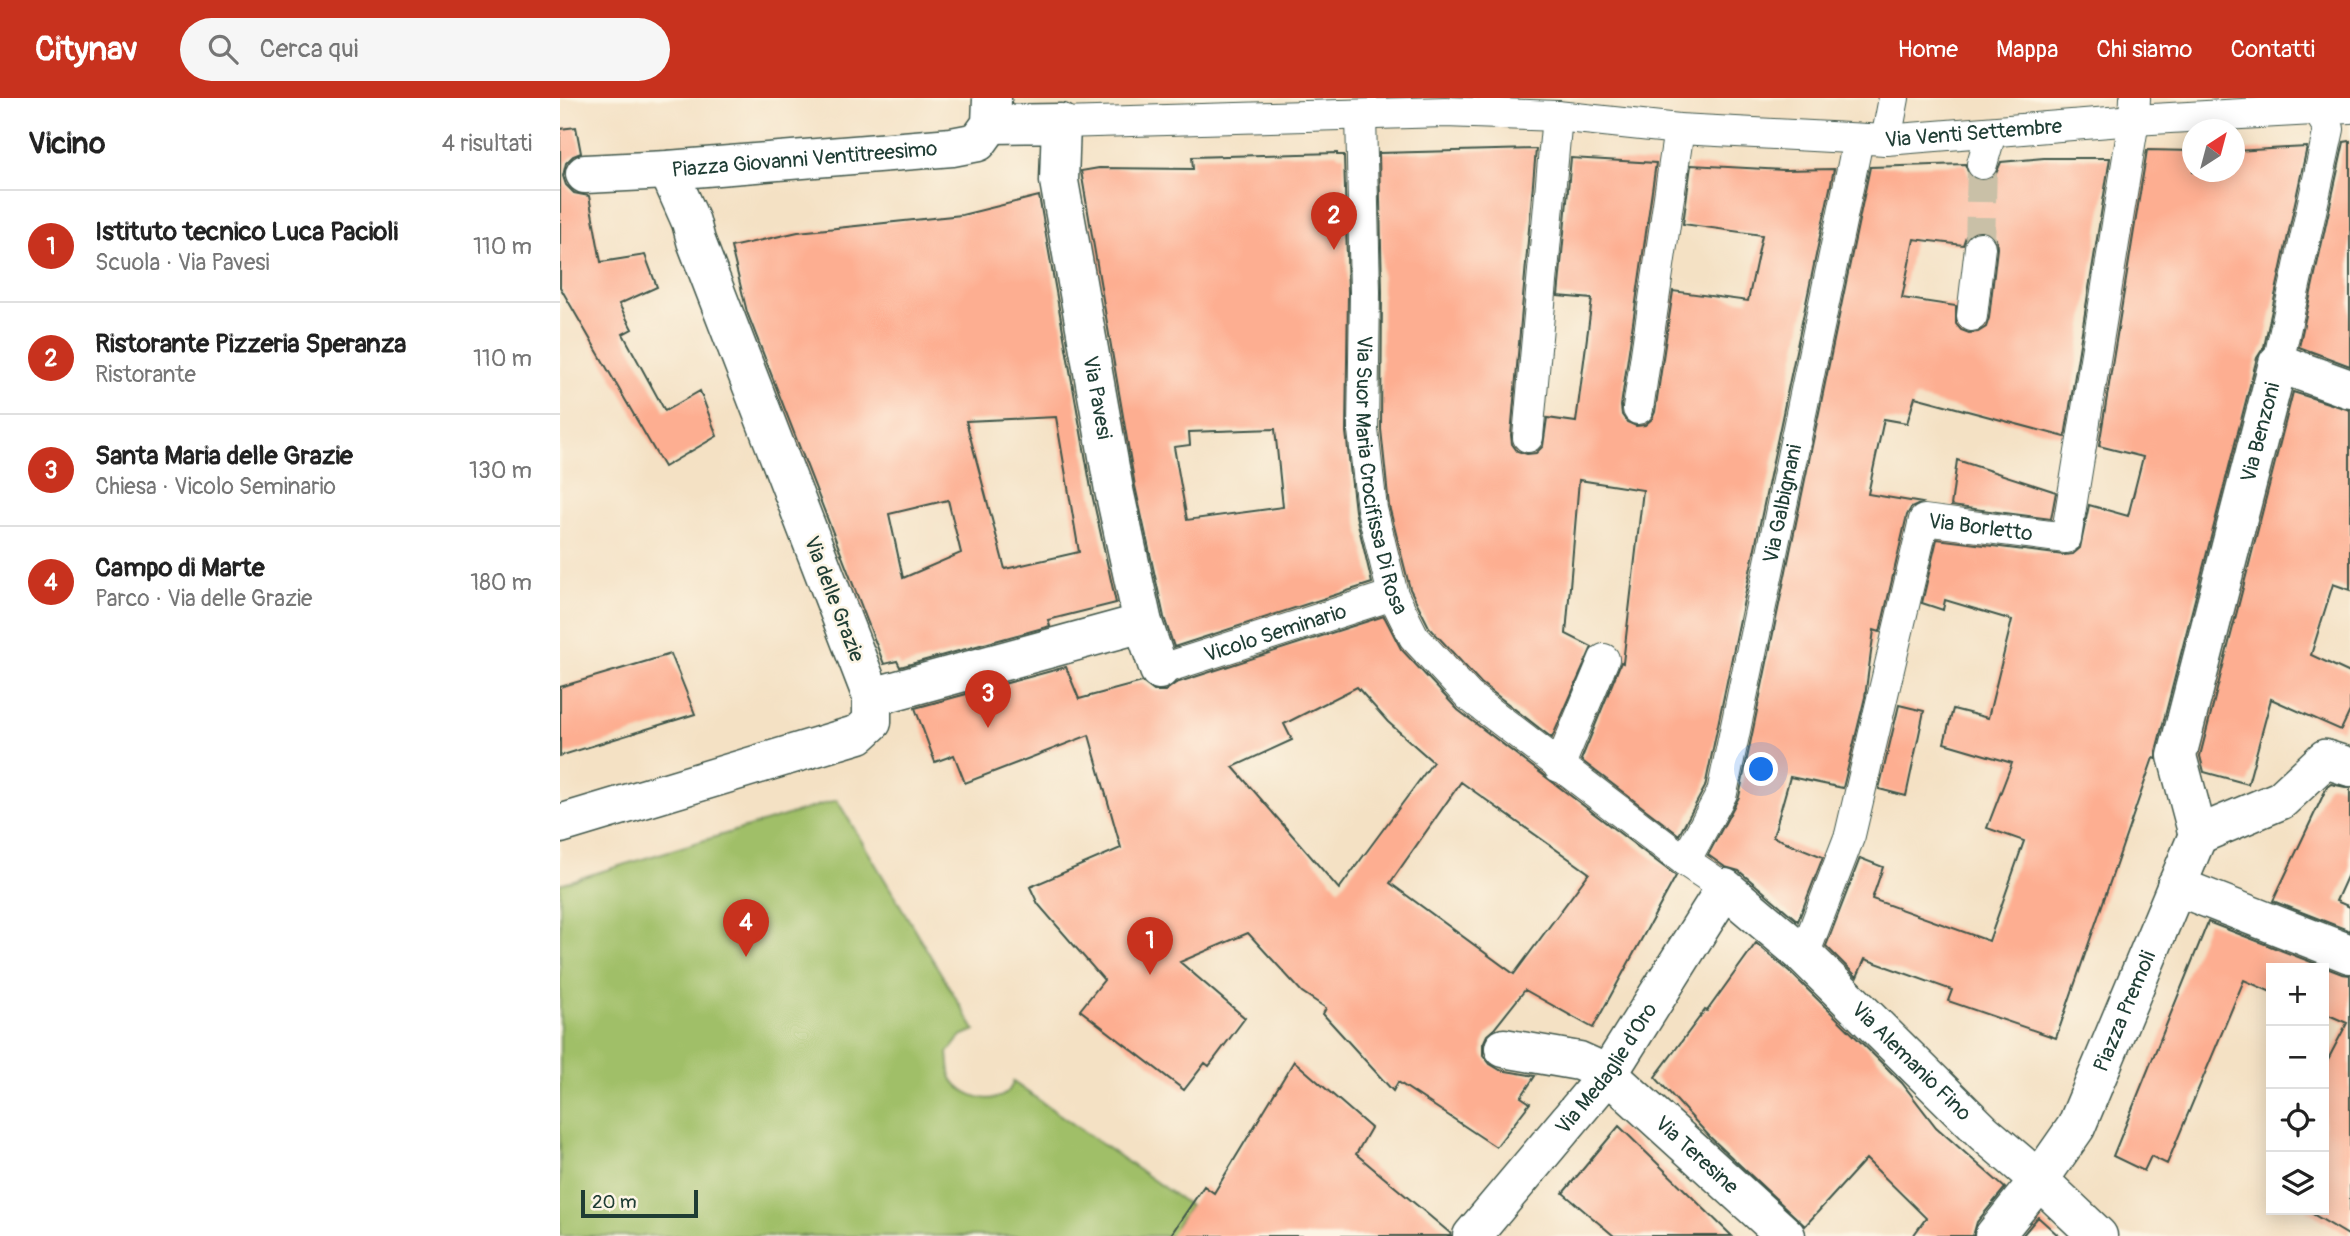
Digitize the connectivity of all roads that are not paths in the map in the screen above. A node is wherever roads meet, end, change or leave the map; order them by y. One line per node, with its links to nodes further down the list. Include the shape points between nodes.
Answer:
1 (1894, 98): 12 (street, Via Galbignani)
2 (1447, 105): 7 (street, Via Venti Settembre); 8 (street, Via Venti Settembre)
3 (992, 107): 9 (street, Via Venti Settembre); 14 (street, Piazza Giovanni Ventitreesimo, via 978,142)
4 (2350, 108): 6 (street, Via Venti Settembre)
5 (2135, 109): 6 (street, Via Venti Settembre); 11 (street, Via Venti Settembre); 35 (street, Via Borletto, via 2066,538 1924,520 1850,835)
6 (2317, 109): 18 (street, Via Benzoni, via 2329,129)
7 (1361, 115): 9 (street, Via Venti Settembre); 22 (street, Via Suor Maria Crocifissa Di Rosa, via 1363,430 1372,509)
8 (1557, 116): 10 (street, Via Venti Settembre); 21 (street)
9 (1061, 123): 23 (street, Via Pavesi, via 1059,181 1114,490)
10 (1679, 129): 12 (street, Via Venti Settembre); 20 (street)
11 (1991, 133): 12 (street, Via Venti Settembre); 13 (street)
12 (1872, 140): 31 (street, Via Galbignani, via 1722,793)
13 (1982, 164)
14 (668, 170): 15 (street, Piazza Giovanni Ventitreesimo); 26 (street, Via delle Grazie)
15 (585, 174)
16 (1980, 247): 17 (street)
17 (1972, 316)
18 (2278, 363): 19 (street); 30 (street, Via Benzoni, via 2178,756)
19 (2350, 389)
20 (1638, 409)
21 (1528, 437)
22 (1393, 595): 25 (street, Vicolo Seminario); 27 (street, Via Suor Maria Crocifissa Di Rosa, via 1414,637 1469,696)
23 (1143, 623): 25 (street, Via Pavesi); 26 (street)
24 (1604, 659): 27 (street)
25 (1159, 670)
26 (872, 697): 29 (street, via 872,722 859,734)
27 (1559, 767): 31 (street, Via Suor Maria Crocifissa Di Rosa)
28 (2350, 768): 30 (street, via 2325,759 2281,800)
29 (560, 824)
30 (2198, 835): 32 (street, Piazza Premoli)
31 (1685, 861): 33 (street, Via Suor Maria Crocifissa Di Rosa)
32 (2176, 886): 34 (street); 38 (street, Piazza Premoli, via 2076,1127)
33 (1724, 888): 35 (street, Via Alemanio Fino); 37 (street, Via Medaglie d'Oro)
34 (2350, 954)
35 (1804, 956): 38 (street, Via Alemanio Fino, via 1984,1133)
36 (1504, 1048): 37 (street, via 1579,1061)
37 (1608, 1074): 39 (street, Via Medaglie d'Oro); 40 (street, Via Teresine)
38 (2039, 1180): 41 (street, Piazza Premoli); 42 (street, Via Alemanio Fino)
39 (1472, 1236)
40 (1786, 1236)
41 (1994, 1236)
42 (2098, 1236)

